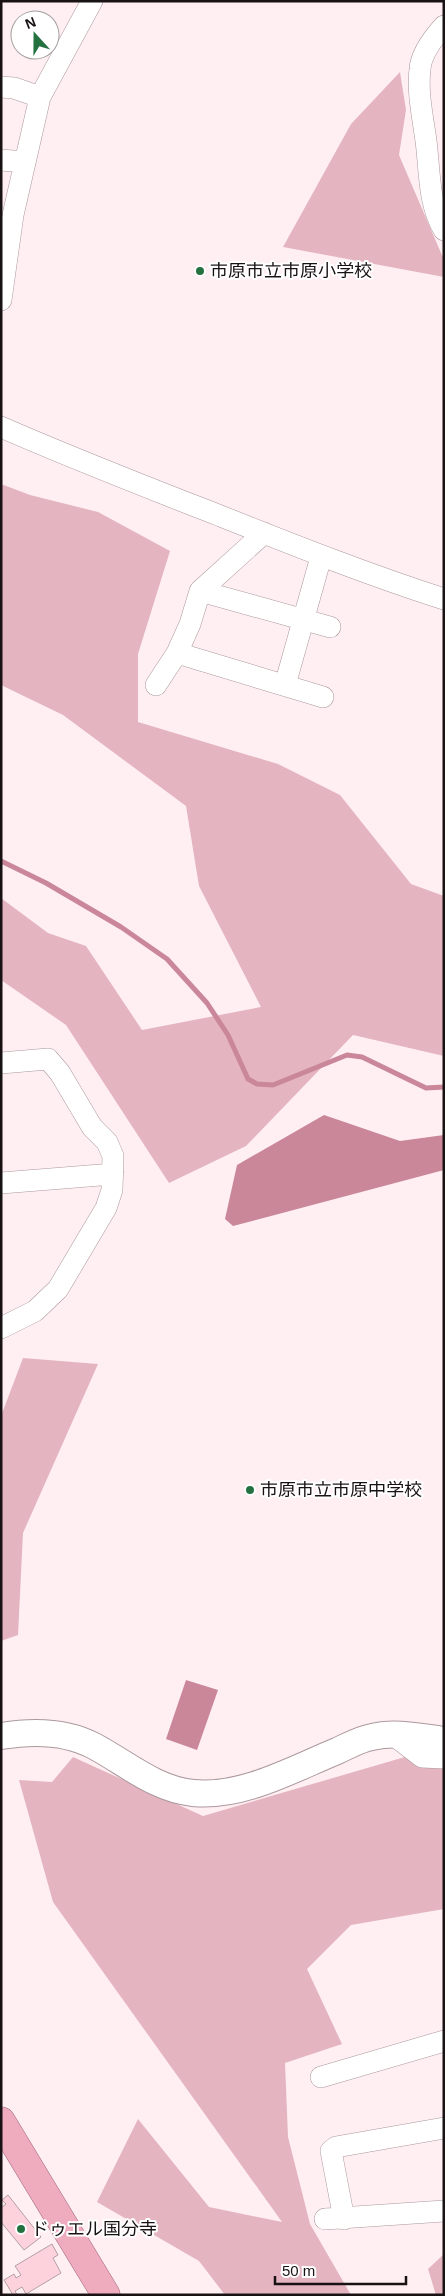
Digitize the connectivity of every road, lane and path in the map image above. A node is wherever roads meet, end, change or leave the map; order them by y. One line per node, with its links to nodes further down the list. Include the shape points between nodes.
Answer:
1 (92, 1): 4 (street)
2 (444, 26): 5 (street, via 426,51 420,67)
3 (1, 87): 4 (street)
4 (40, 97): 7 (street)
5 (436, 153): 9 (street, via 429,181 438,221)
6 (1, 160): 7 (street)
7 (25, 162): 8 (street)
8 (7, 215): 10 (street)
9 (444, 230)
10 (3, 271): 11 (street)
11 (1, 300)
12 (1, 427): 13 (street)
13 (264, 533): 14 (street); 15 (street)
14 (321, 557): 16 (street); 17 (street)
15 (200, 591): 17 (street); 19 (street)
16 (444, 599)
17 (302, 620): 18 (street); 21 (street)
18 (330, 627)
19 (177, 653): 20 (street); 21 (street)
20 (156, 685)
21 (286, 685): 22 (street)
22 (323, 697)
23 (1, 1063): 24 (street, via 48,1059 60,1073 92,1128 107,1142 113,1156)
24 (113, 1174): 25 (street); 26 (street, via 106,1208 58,1288 35,1311)
25 (1, 1183)
26 (1, 1328)
27 (392, 1734): 28 (street, via 371,1737 231,1791 194,1793 161,1784 92,1745 72,1739 50,1734); 29 (street); 30 (street, via 422,1757)
28 (1, 1736)
29 (444, 1740)
30 (444, 1758)
31 (444, 2041): 32 (street)
32 (320, 2077)
33 (3, 2128): 36 (highway)
34 (444, 2128): 35 (street, via 336,2146 332,2151 334,2219)
35 (444, 2211)
36 (106, 2295)

